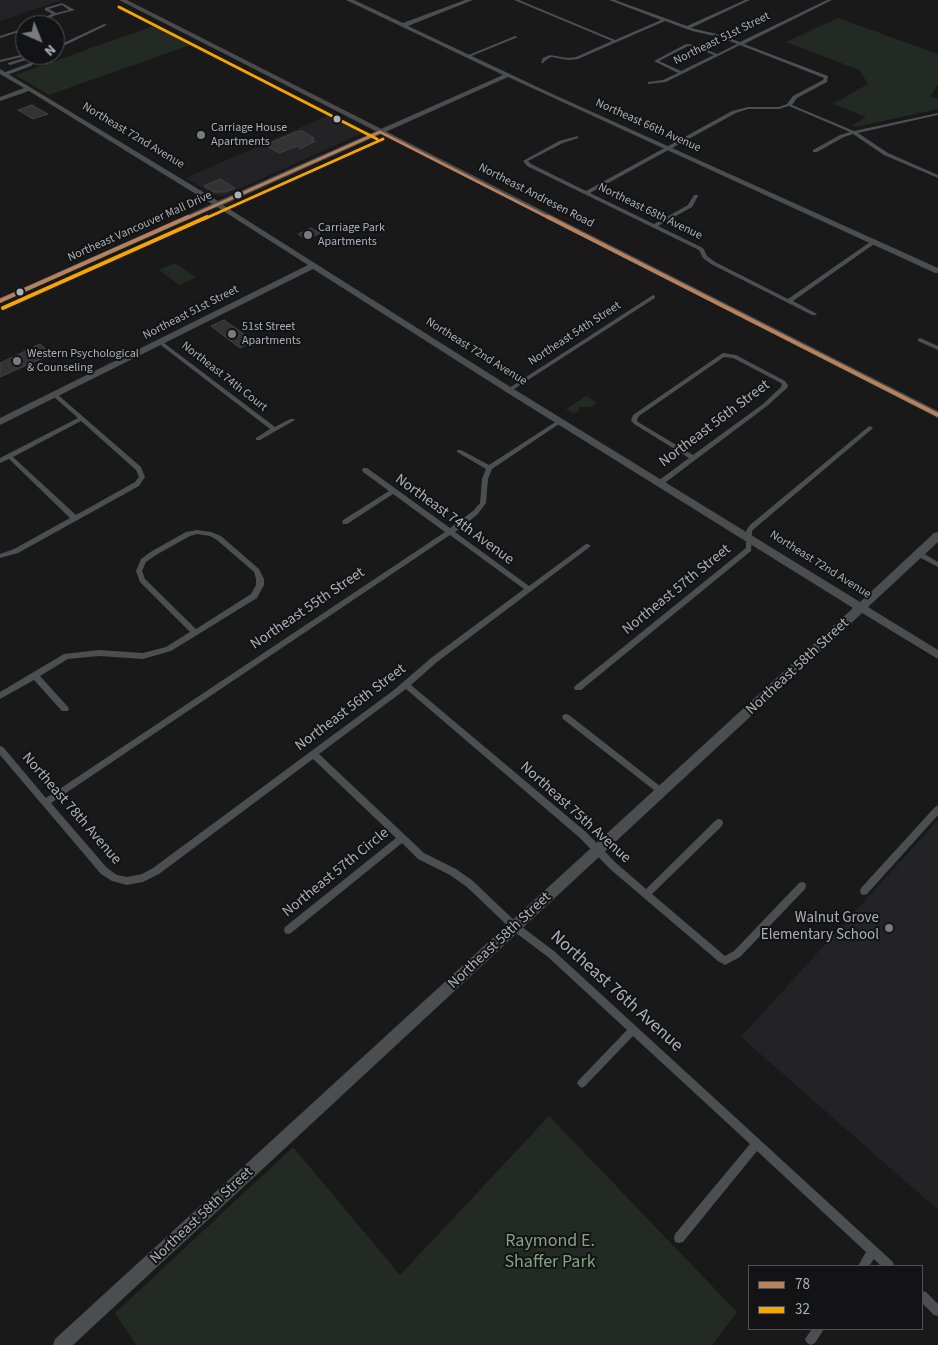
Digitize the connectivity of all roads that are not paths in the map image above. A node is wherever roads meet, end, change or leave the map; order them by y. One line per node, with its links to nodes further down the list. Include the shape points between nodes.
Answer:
1 (122, 0): 35 (main road, Northeast Andresen Road)
2 (349, 0): 11 (street, Northeast 66th Avenue)
3 (470, 0): 11 (street)
4 (516, 0): 16 (street)
5 (611, 0): 9 (street)
6 (748, 0): 12 (street)
7 (830, 0): 17 (street, Northeast 51st Street)
8 (55, 14): 8 (street, via 46,9 62,4 73,10)
9 (664, 20): 12 (street); 16 (street)
10 (105, 25): 18 (street)
11 (404, 25): 20 (street, Northeast 66th Avenue)
12 (687, 28): 17 (street)
13 (15, 32): 14 (street)
14 (0, 37)
15 (516, 37): 20 (street)
16 (615, 41): 24 (street, via 574,59 553,56)
17 (740, 43): 19 (street, Northeast 51st Street); 33 (street, via 826,77 825,81 795,96)
18 (65, 44)
19 (717, 55): 27 (street, Northeast 51st Street); 27 (street, via 687,46 657,59 659,64)
20 (468, 56): 29 (street, Northeast 66th Avenue)
21 (15, 58): 22 (street)
22 (0, 61)
23 (15, 62): 25 (street)
24 (542, 62)
25 (10, 64)
26 (30, 65): 28 (street)
27 (680, 72): 30 (street, Northeast 51st Street, via 660,82)
28 (2, 73): 31 (street, Northeast 72nd Avenue)
29 (508, 75): 35 (street, Northeast Vancouver Mall Drive); 38 (street, Northeast 66th Avenue)
30 (650, 83)
31 (29, 89): 32 (street); 43 (street, Northeast 72nd Avenue)
32 (0, 99)
33 (789, 105): 36 (street); 38 (street, via 734,112)
34 (938, 114): 36 (street)
35 (380, 132): 43 (street, Northeast Vancouver Mall Drive); 57 (main road, Northeast Andresen Road)
36 (854, 132): 39 (street); 40 (street, via 901,162)
37 (576, 137): 41 (street, Northeast 68th Avenue, via 525,161)
38 (667, 147): 41 (street); 45 (street, Northeast 66th Avenue)
39 (815, 151)
40 (938, 177)
41 (586, 193): 44 (street, Northeast 68th Avenue)
42 (696, 196): 44 (street, via 690,206)
43 (217, 204): 46 (street, Northeast 72nd Avenue); 50 (street, Northeast Vancouver Mall Drive)
44 (655, 226): 49 (street, Northeast 68th Avenue, via 701,250 713,264)
45 (875, 242): 47 (street, Northeast 66th Avenue); 49 (street)
46 (313, 266): 53 (street, Northeast 51st Street); 55 (street, Northeast 72nd Avenue)
47 (938, 270)
48 (653, 298): 55 (street, Northeast 54th Street)
49 (789, 301): 51 (street, Northeast 68th Avenue)
50 (0, 302)
51 (814, 314)
52 (920, 340): 54 (street)
53 (160, 342): 56 (street, Northeast 51st Street); 63 (street, Northeast 74th Court)
54 (938, 348)
55 (509, 390): 60 (street, Northeast 72nd Avenue)
56 (55, 395): 58 (street); 61 (street, Northeast 51st Street)
57 (938, 415)
58 (81, 419): 66 (street); 73 (street, via 140,469 142,477 137,484)
59 (292, 420): 63 (street, Northeast 74th Court)
60 (560, 421): 69 (street); 71 (street, Northeast 72nd Avenue)
61 (0, 422)
62 (870, 428): 77 (street, Northeast 57th Street, via 752,527)
63 (274, 430): 64 (street, Northeast 74th Court)
64 (258, 439)
65 (459, 450): 69 (street)
66 (10, 456): 68 (street); 73 (street)
67 (693, 458): 67 (street, Northeast 56th Street, via 765,405 785,385 727,354 638,413 634,420 640,426); 71 (street, Northeast 56th Street)
68 (0, 460)
69 (489, 468): 75 (street, Northeast 55th Street, via 483,503)
70 (365, 470): 72 (street, Northeast 74th Avenue)
71 (660, 483): 77 (street, Northeast 72nd Avenue)
72 (393, 491): 74 (street); 75 (street, Northeast 74th Avenue)
73 (76, 518): 80 (street, via 16,551)
74 (345, 522)
75 (450, 532): 82 (street, Northeast 74th Avenue); 95 (street, Northeast 55th Street)
76 (938, 536): 79 (street, Northeast 58th Street)
77 (750, 537): 83 (street, Northeast 72nd Avenue); 88 (street, Northeast 57th Street, via 749,549)
78 (588, 546): 82 (street, Northeast 56th Street)
79 (919, 554): 81 (street); 83 (street, Northeast 58th Street)
80 (0, 556)
81 (938, 565)
82 (529, 589): 87 (street, Northeast 56th Street)
83 (862, 607): 85 (street, Northeast 72nd Avenue); 94 (street, Northeast 58th Street)
84 (195, 633): 84 (street, via 142,580 139,571 143,561 154,553 188,534 205,533 219,538 257,571 260,585 254,596); 86 (street, via 168,649 143,656 84,653 67,656)
85 (938, 655)
86 (34, 675): 89 (street); 90 (street)
87 (406, 685): 93 (street, Northeast 56th Street); 99 (street, Northeast 75th Avenue)
88 (578, 688)
89 (0, 696)
90 (65, 708)
91 (566, 716): 94 (street)
92 (0, 749): 95 (street, Northeast 78th Avenue)
93 (313, 754): 98 (street, Northeast 76th Avenue); 100 (street, Northeast 56th Street, via 156,871)
94 (662, 792): 99 (street, Northeast 58th Street)
95 (45, 803): 100 (street, Northeast 78th Avenue, via 104,872)
96 (938, 809): 102 (street)
97 (719, 823): 103 (street)
98 (402, 838): 104 (street, Northeast 76th Avenue, via 421,856 470,884); 105 (street, Northeast 57th Circle)
99 (599, 851): 103 (street, Northeast 75th Avenue); 104 (street, Northeast 58th Street)
100 (127, 881)
101 (802, 886): 103 (street, Northeast 75th Avenue, via 737,954 726,960)
102 (864, 891)
103 (646, 894)
104 (515, 927): 106 (street, Northeast 76th Avenue, via 551,954); 117 (street, Northeast 58th Street)
105 (288, 930)
106 (634, 1030): 107 (street); 108 (street, Northeast 76th Avenue)
107 (582, 1083)
108 (757, 1144): 109 (street); 110 (street, Northeast 76th Avenue)
109 (679, 1238)
110 (874, 1252): 111 (street); 112 (street, Northeast 76th Avenue)
111 (864, 1265)
112 (888, 1265)
113 (923, 1297): 114 (street)
114 (938, 1311)
115 (817, 1330): 116 (street)
116 (811, 1339)
117 (61, 1345)

